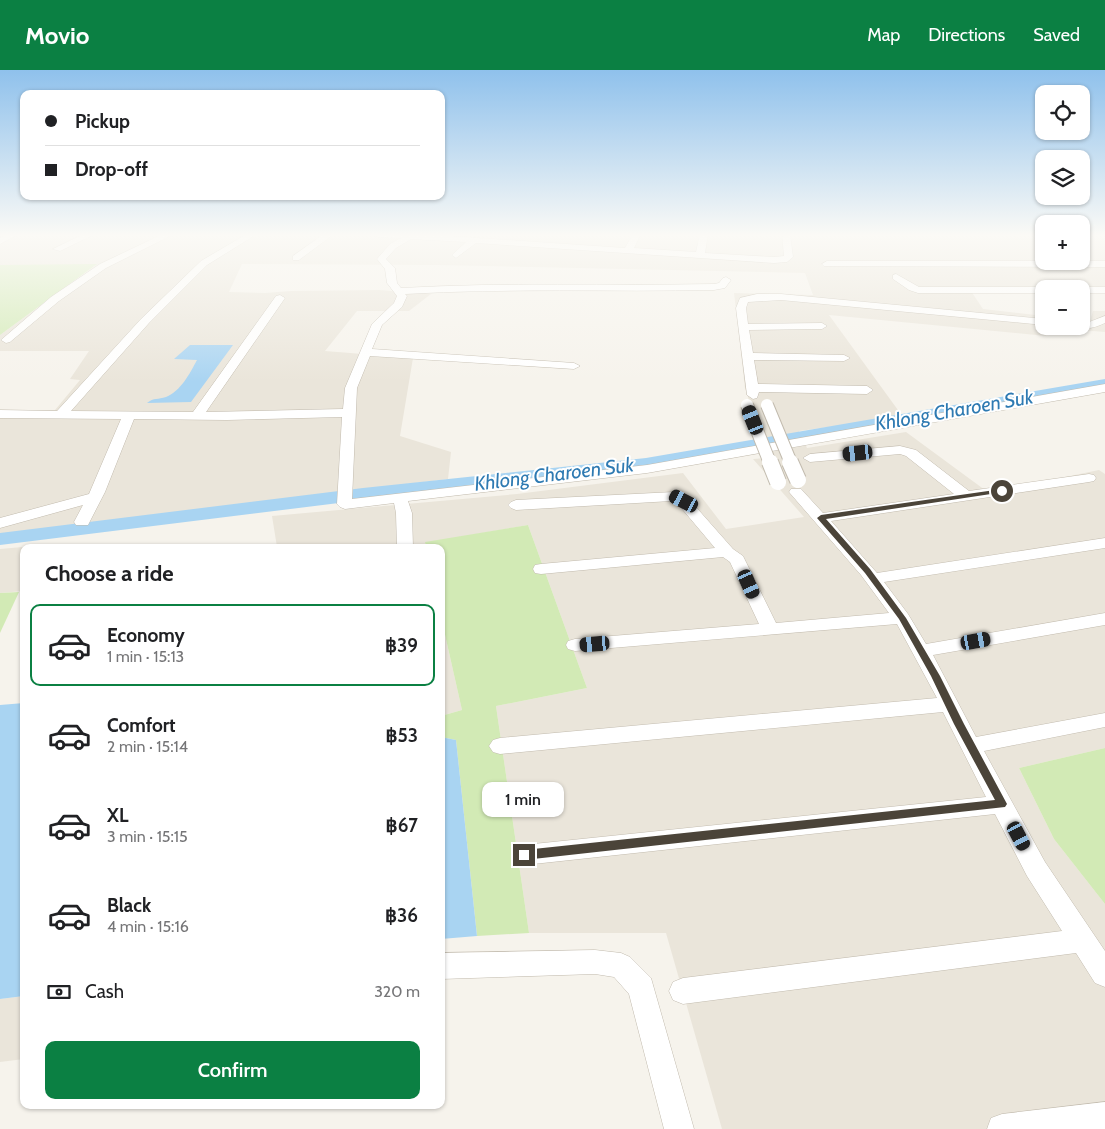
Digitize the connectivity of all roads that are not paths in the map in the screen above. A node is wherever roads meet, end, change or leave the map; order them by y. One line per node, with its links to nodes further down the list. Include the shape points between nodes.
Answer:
1 (78, 283): 16 (street)
2 (183, 283): 26 (street)
3 (392, 283): 9 (street)
4 (723, 283): 9 (street, via 625,289 452,288)
5 (905, 283): 6 (street, via 918,290)
6 (1035, 290)
7 (1090, 290): 8 (street)
8 (1105, 290)
9 (400, 291): 17 (street, via 402,296 398,307 381,318)
10 (280, 298): 28 (street)
11 (1105, 319): 13 (street)
12 (1035, 321): 15 (street, via 756,297 744,300)
13 (1090, 325)
14 (822, 326): 15 (street)
15 (744, 327): 18 (street)
16 (6, 340)
17 (366, 352): 20 (street); 24 (street, via 351,388)
18 (749, 356): 19 (street); 23 (street)
19 (844, 358)
20 (574, 366)
21 (1105, 388): 35 (street, via 647,469)
22 (867, 390): 23 (street)
23 (751, 396): 32 (street, bridge, via 767,405); 32 (street, bridge, via 778,482)
24 (349, 413): 28 (street); 35 (street, via 345,504)
25 (6, 414): 26 (street); 29 (street)
26 (62, 414): 27 (street)
27 (130, 414): 28 (street); 34 (street)
28 (197, 415)
29 (0, 427)
30 (810, 458): 33 (street, via 900,450 911,453)
31 (1089, 478): 33 (street)
32 (797, 486): 37 (street)
33 (966, 496): 37 (street)
34 (94, 497): 38 (street); 39 (street)
35 (400, 498): 41 (street)
36 (516, 505): 42 (street, via 674,496 684,501)
37 (821, 518): 44 (street)
38 (82, 522)
39 (0, 523)
40 (1105, 543): 44 (street)
41 (405, 544)
42 (727, 552): 43 (street); 47 (street, via 737,560)
43 (541, 569)
44 (874, 580): 45 (street)
45 (902, 618): 47 (street); 49 (street)
46 (1105, 619): 49 (street)
47 (770, 629): 48 (street)
48 (575, 645)
49 (921, 651): 50 (street)
50 (949, 704): 52 (street); 53 (street)
51 (1105, 720): 53 (street)
52 (500, 746)
53 (971, 746): 54 (street)
54 (1002, 804): 55 (street); 56 (street, via 1036,869)
55 (524, 855)
56 (1082, 940): 58 (street); 59 (street)
57 (445, 966): 61 (street, via 595,962 621,966 641,987)
58 (1105, 974)
59 (683, 991)
60 (1105, 1117): 62 (street)
61 (679, 1129)
62 (1002, 1129)

